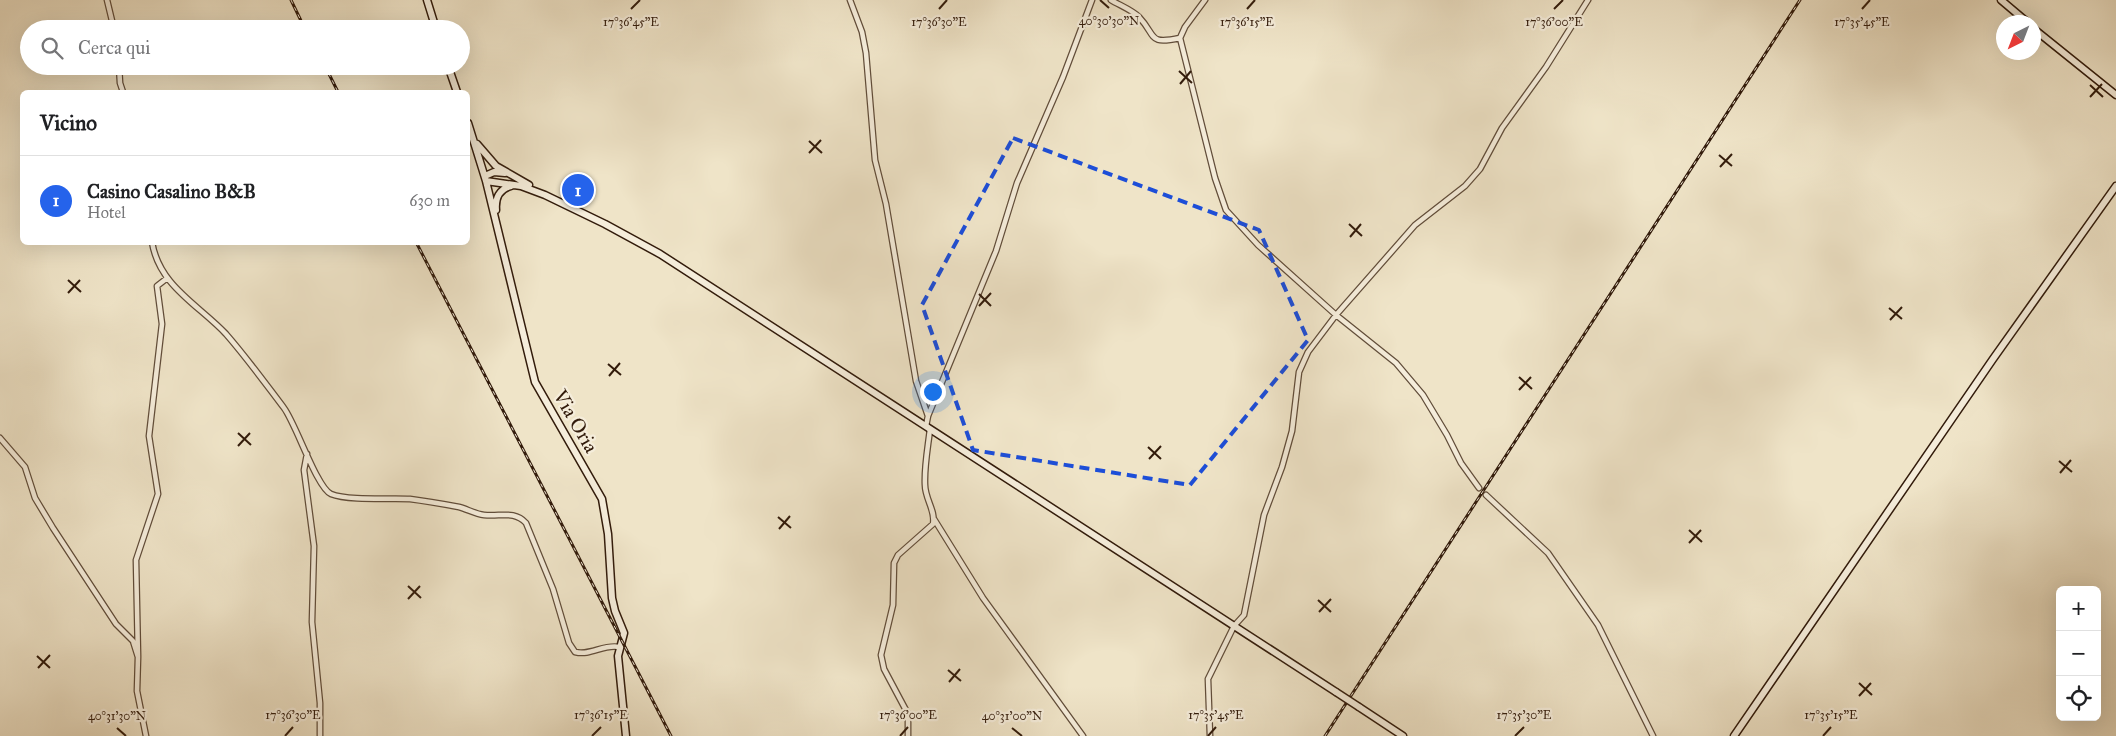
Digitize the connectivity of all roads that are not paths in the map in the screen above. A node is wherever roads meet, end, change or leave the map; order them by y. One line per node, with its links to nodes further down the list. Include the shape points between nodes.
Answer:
1 (107, 0): 10 (street)
2 (426, 0): 11 (main road)
3 (850, 0): 30 (street, via 866,53 875,160 886,204 916,381)
4 (1092, 0): 30 (street, via 1063,77 1016,183 996,251)
5 (1111, 0): 13 (street, via 1138,17 1152,37 1159,40)
6 (1205, 0): 13 (street)
7 (1588, 0): 29 (street, via 1546,67 1502,128 1480,169 1465,186 1415,225)
8 (2001, 0): 9 (main road)
9 (2019, 15)
10 (112, 20)
11 (433, 20)
12 (2041, 34): 18 (main road)
13 (1180, 38): 29 (street, via 1226,210 1258,245)
14 (120, 75): 16 (street)
15 (451, 75): 17 (main road)
16 (122, 90)
17 (456, 90)
18 (2116, 95)
19 (470, 129): 20 (main road, Via Oria)
20 (473, 139): 21 (main road, via 489,159); 22 (main road, Via Oria)
21 (507, 173): 22 (main road, via 494,172); 25 (main road)
22 (485, 179): 23 (main road); 26 (main road, Via Oria)
23 (521, 186): 25 (main road); 26 (main road, via 508,186 501,191 495,204)
24 (2116, 186): 48 (main road, via 1987,367)
25 (581, 212): 31 (main road, via 660,254)
26 (496, 219): 38 (main road, Via Oria, via 535,382 602,499 612,598 624,633)
27 (153, 245): 28 (street)
28 (166, 278): 33 (street, via 177,292 224,333 255,368 292,419); 39 (street, via 158,286 162,324 149,436 158,494 136,560)
29 (1336, 314): 34 (street, via 1396,363 1417,388 1447,435 1460,464); 37 (street, via 1308,352 1299,372 1292,431 1264,515 1244,614)
30 (928, 416): 31 (street)
31 (928, 428): 36 (street, via 925,485 926,499); 37 (main road)
32 (0, 438): 39 (street, via 25,467 35,498 116,624 133,641)
33 (307, 454): 38 (street, via 331,494 411,500 458,507 484,515 512,514 521,517 553,589 569,643 575,652 585,654 611,645); 41 (street, via 304,470 314,546 312,622)
34 (1479, 488)
35 (1486, 495): 47 (street, via 1548,553 1598,625)
36 (934, 519): 43 (street, via 933,524 898,555 894,563 893,605 881,655 884,669 908,714); 44 (street, via 983,598)
37 (1234, 626): 45 (street, via 1208,679); 46 (main road, bridge)
38 (619, 647): 42 (main road, Via Oria)
39 (138, 657): 40 (street, via 137,691)
40 (146, 736)
41 (320, 736)
42 (626, 736)
43 (908, 736)
44 (1083, 736)
45 (1210, 736)
46 (1403, 736)
47 (1654, 736)
48 (1734, 736)

